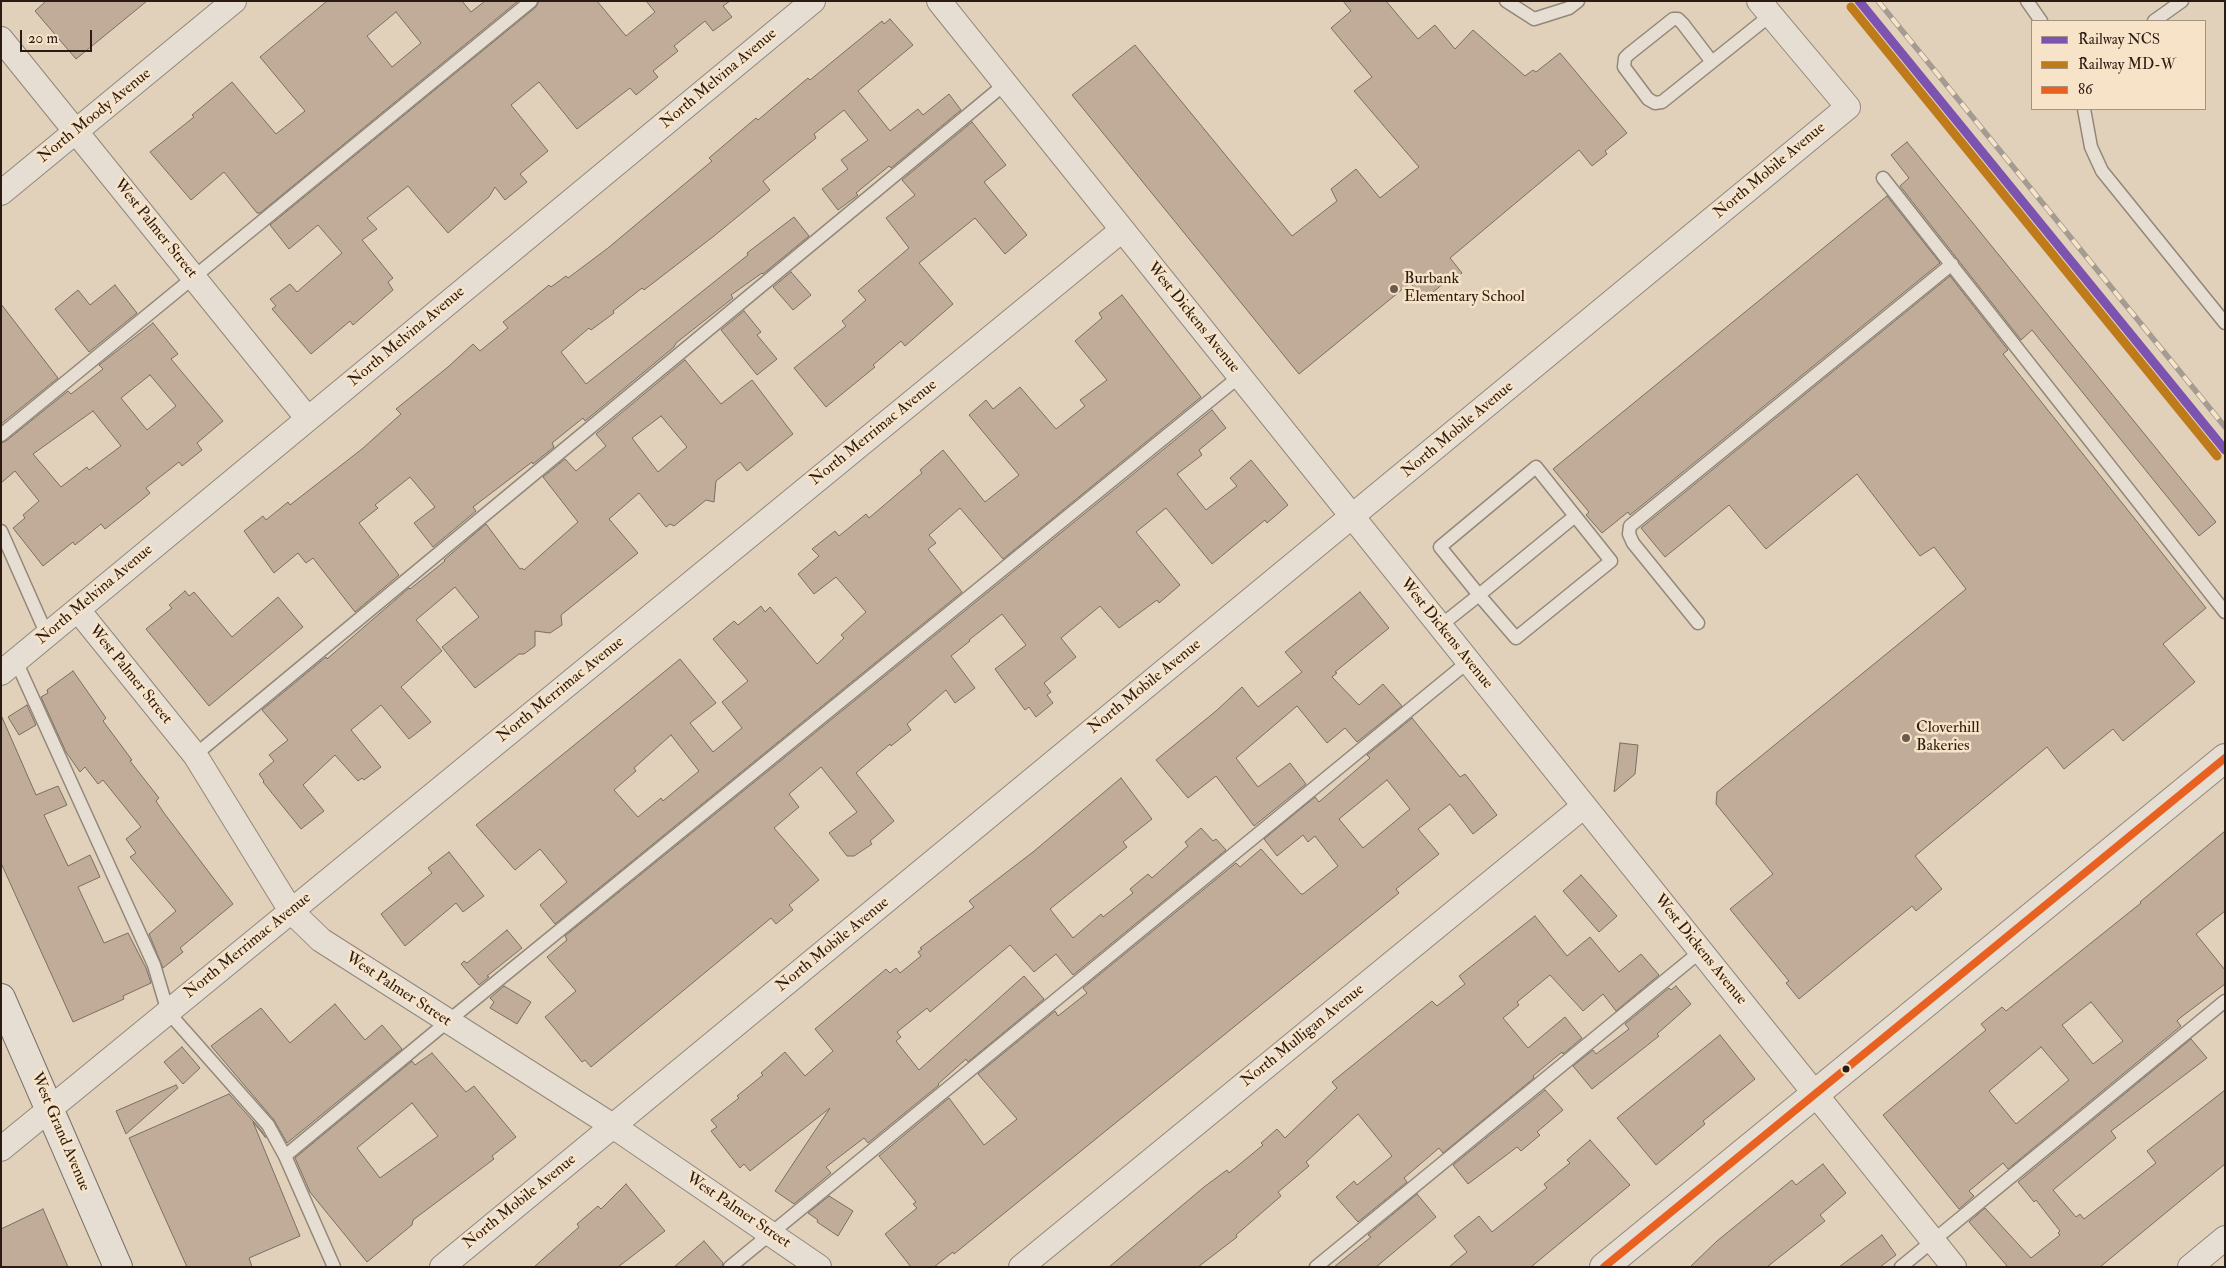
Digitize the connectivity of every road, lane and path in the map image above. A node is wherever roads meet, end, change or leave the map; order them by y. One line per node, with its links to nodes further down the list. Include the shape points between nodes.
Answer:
1 (234, 1): 16 (street, North Moody Avenue)
2 (531, 1): 21 (lane)
3 (813, 1): 24 (street, North Melvina Avenue)
4 (939, 1): 14 (street, West Dickens Avenue)
5 (1506, 1): 6 (lane, via 1534,19 1569,8)
6 (1578, 1)
7 (2026, 1): 10 (lane)
8 (2182, 1): 11 (lane)
9 (1766, 8): 13 (lane); 27 (street, North Mobile Avenue, via 1848,107)
10 (2040, 20)
11 (2155, 20)
12 (1, 39): 16 (street, West Palmer Street)
13 (1712, 62): 13 (lane, via 1662,102 1655,103 1648,99 1624,66 1629,54 1673,19 1683,24)
14 (1005, 84): 19 (street, West Dickens Avenue); 37 (lane)
15 (2084, 110): 22 (lane, via 2091,147 2102,170)
16 (76, 131): 18 (street, North Moody Avenue); 21 (street, West Palmer Street)
17 (1884, 178): 20 (lane)
18 (1, 193)
19 (1122, 230): 23 (street, West Dickens Avenue); 40 (street, North Merrimac Avenue)
20 (1952, 264): 31 (lane); 32 (lane, via 1630,526 1633,543)
21 (195, 278): 24 (street, West Palmer Street); 25 (lane)
22 (2225, 323)
23 (1240, 376): 27 (street, West Dickens Avenue); 45 (lane)
24 (308, 419): 30 (street, North Melvina Avenue)
25 (1, 435)
26 (1576, 516): 29 (lane); 29 (lane, via 1611,561 1516,638); 29 (lane, via 1536,467 1440,547)
27 (1352, 517): 33 (street, West Dickens Avenue); 48 (street, North Mobile Avenue)
28 (1, 531): 34 (lane)
29 (1479, 595): 33 (lane)
30 (78, 610): 34 (street, North Melvina Avenue); 37 (street, West Palmer Street)
31 (2225, 612)
32 (1698, 623)
33 (1440, 626): 35 (street, West Dickens Avenue)
34 (47, 635): 36 (street, North Melvina Avenue)
35 (1468, 661): 39 (street, West Dickens Avenue); 51 (lane)
36 (8, 667): 44 (lane, via 154,965)
37 (195, 755): 40 (street, West Palmer Street)
38 (2225, 758): 46 (street)
39 (1584, 806): 41 (street, West Dickens Avenue); 59 (street, North Mulligan Avenue)
40 (291, 911): 44 (street, North Merrimac Avenue); 45 (street, West Palmer Street, via 321,940)
41 (1701, 951): 46 (street, West Dickens Avenue); 60 (lane)
42 (1, 998): 47 (street, West Grand Avenue)
43 (2225, 1001): 53 (lane)
44 (168, 1012): 47 (street, North Merrimac Avenue); 50 (lane, via 268,1125)
45 (447, 1022): 48 (street, West Palmer Street); 50 (lane)
46 (1815, 1094): 53 (street, West Dickens Avenue); 61 (street)
47 (50, 1109): 49 (street, North Merrimac Avenue); 54 (street, West Grand Avenue)
48 (613, 1126): 51 (street, West Palmer Street); 56 (street, North Mobile Avenue)
49 (1, 1149)
50 (285, 1156): 55 (lane)
51 (771, 1234): 57 (lane); 58 (street, West Palmer Street)
52 (2225, 1238): 64 (street)
53 (1933, 1241): 62 (lane); 63 (street, West Dickens Avenue)
54 (118, 1267)
55 (334, 1267)
56 (442, 1267)
57 (730, 1267)
58 (819, 1267)
59 (1021, 1267)
60 (1316, 1267)
61 (1604, 1267)
62 (1901, 1267)
63 (1954, 1267)
64 (2190, 1267)

